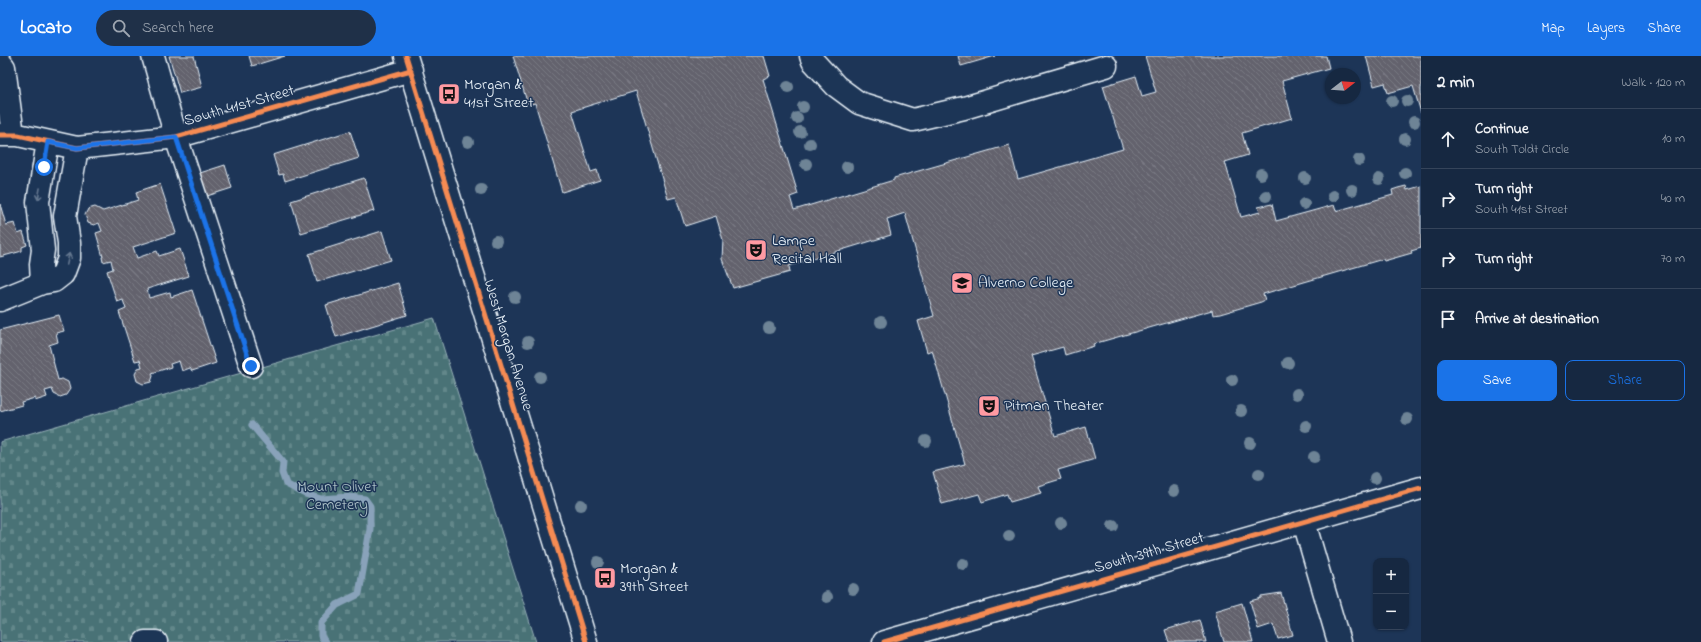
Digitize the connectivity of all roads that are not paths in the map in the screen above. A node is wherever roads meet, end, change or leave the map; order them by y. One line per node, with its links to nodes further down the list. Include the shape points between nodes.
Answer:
1 (153, 56): 7 (street)
2 (811, 56): 5 (street, via 836,86 859,102 913,120 964,108)
3 (0, 62): 6 (street, via 4,67)
4 (408, 63): 7 (street, South 41st Street); 17 (street, West Morgan Avenue)
5 (1106, 66)
6 (7, 135): 8 (street, South 41st Street)
7 (176, 137): 9 (street, South 41st Street); 12 (street)
8 (48, 142): 9 (street, South 41st Street); 10 (street, one-way to 10, via 38,202)
9 (77, 148): 10 (street, one-way to 9, via 54,281 63,274 69,258 65,216)
10 (42, 283): 11 (street)
11 (0, 300)
12 (251, 366)
13 (1421, 488): 14 (street, South 39th Street)
14 (1304, 522): 18 (street, South 39th Street); 19 (street)
15 (145, 642): 16 (street)
16 (156, 642)
17 (586, 642)
18 (884, 642)
19 (1339, 642)

